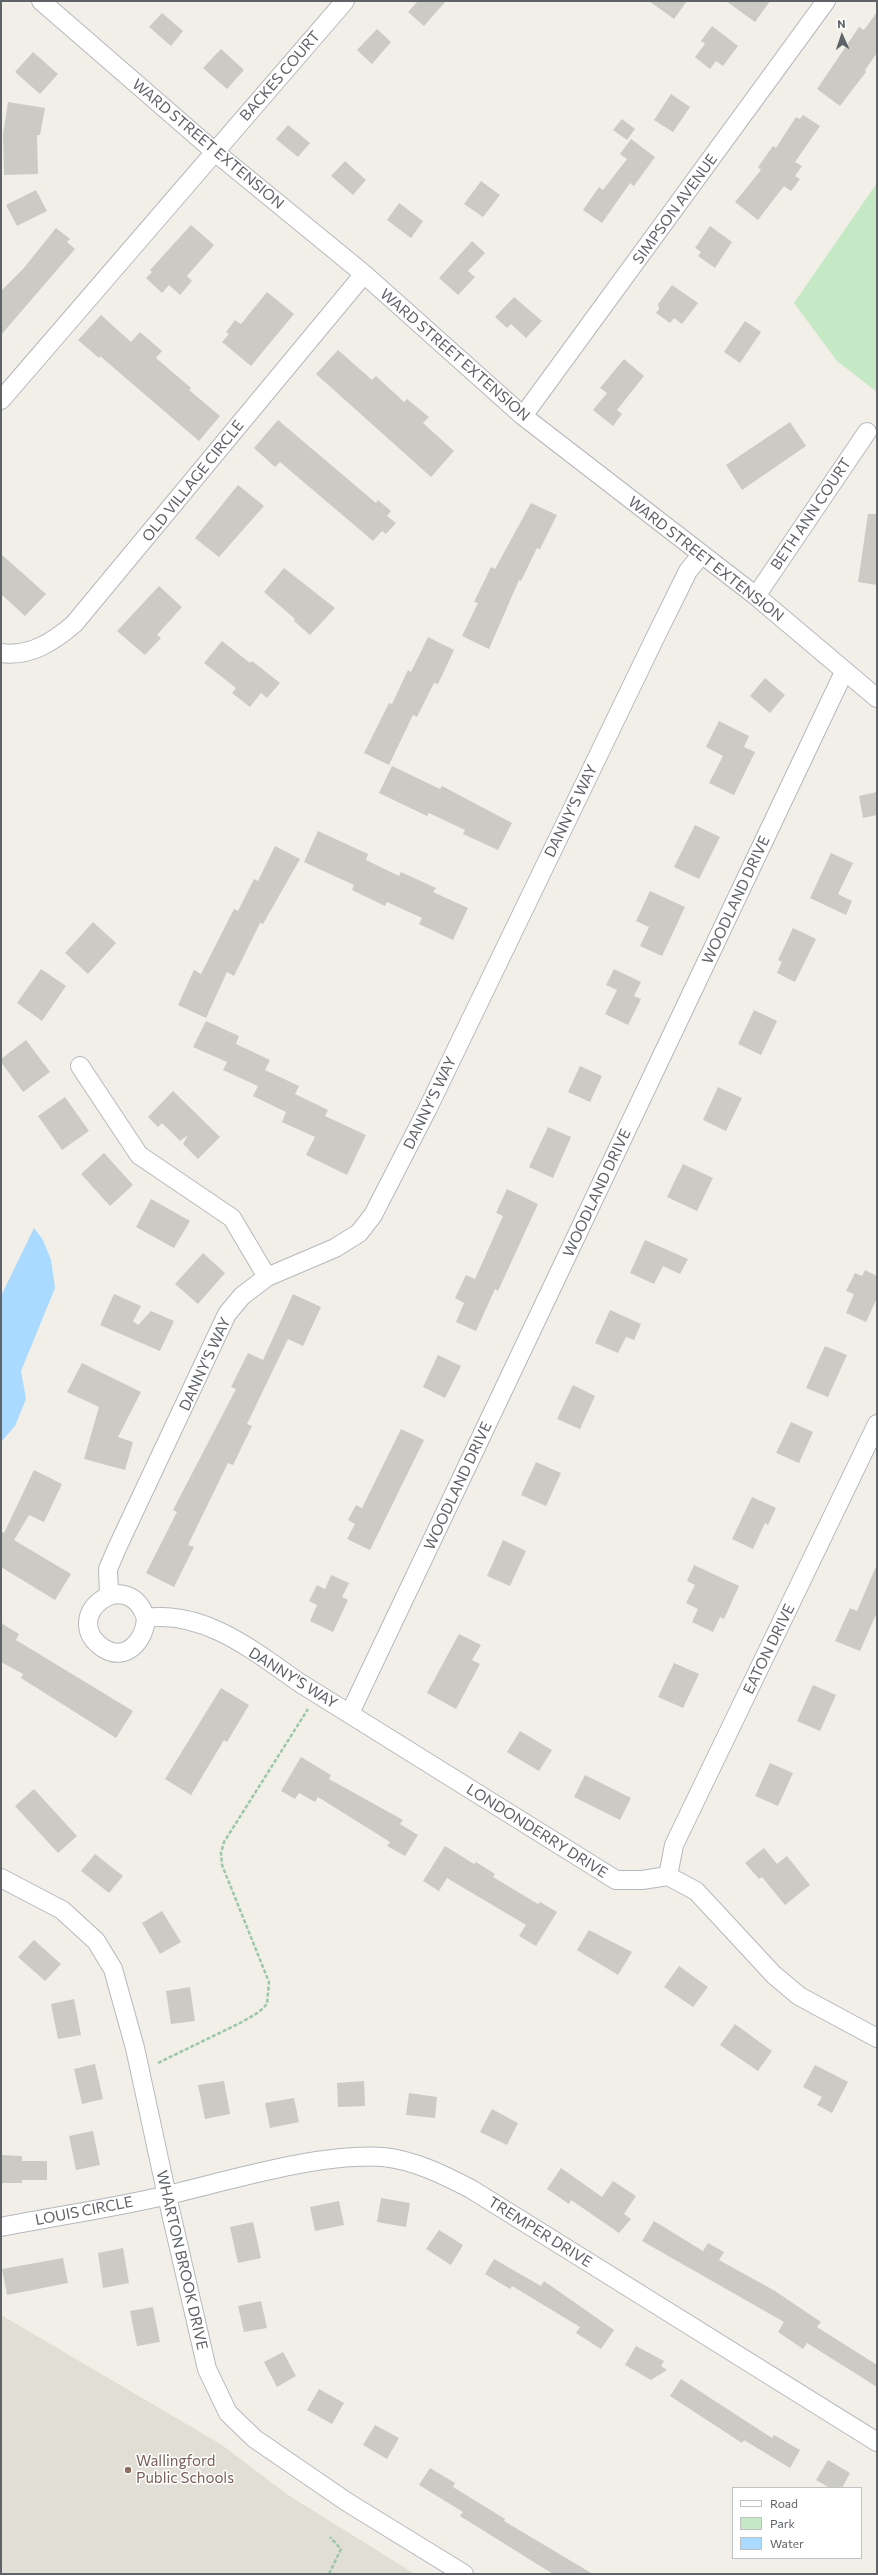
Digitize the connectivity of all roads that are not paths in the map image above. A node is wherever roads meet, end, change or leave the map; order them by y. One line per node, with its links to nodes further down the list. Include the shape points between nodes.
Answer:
1 (41, 1): 4 (street, WARD STREET EXTENSION)
2 (345, 1): 4 (street, BACKES COURT)
3 (826, 1): 7 (street, SIMPSON AVENUE)
4 (215, 152): 5 (street, WARD STREET EXTENSION); 6 (street)
5 (364, 274): 7 (street, WARD STREET EXTENSION); 11 (street, OLD VILLAGE CIRCLE, via 74,624 58,638 40,648 24,654)
6 (1, 400)
7 (523, 416): 9 (street, WARD STREET EXTENSION)
8 (867, 432): 10 (street, BETH ANN COURT)
9 (702, 554): 10 (street, WARD STREET EXTENSION); 15 (street, DANNY'S WAY, via 688,571 428,1108 373,1215 359,1233 336,1248)
10 (756, 596): 12 (street, WARD STREET EXTENSION)
11 (1, 653)
12 (844, 672): 13 (street, WARD STREET EXTENSION); 19 (street, WOODLAND DRIVE)
13 (877, 698)
14 (80, 1066): 15 (street, via 139,1155 232,1218)
15 (267, 1277): 17 (street, DANNY'S WAY, via 242,1296 227,1314 108,1569)
16 (877, 1424): 20 (street, EATON DRIVE, via 674,1845)
17 (109, 1595): 18 (street, via 129,1596 143,1609); 18 (street, via 99,1600 88,1621 90,1633 96,1643 106,1650 118,1652 130,1649 140,1642 146,1631)
18 (146, 1618): 19 (street, DANNY'S WAY, via 164,1616 203,1624 265,1659)
19 (350, 1713): 20 (street, LONDONDERRY DRIVE, via 616,1880)
20 (668, 1876): 22 (street, via 696,1891 774,1975 799,1996)
21 (1, 1878): 23 (street, WHARTON BROOK DRIVE, via 62,1910 96,1941 113,1969 135,2048)
22 (877, 2038)
23 (166, 2196): 24 (street, LOUIS CIRCLE); 25 (street, TREMPER DRIVE, via 311,2163 354,2157 384,2157 425,2168 471,2189); 26 (street, WHARTON BROOK DRIVE, via 207,2369 228,2413 254,2439 347,2502)
24 (1, 2227)
25 (877, 2442)
26 (464, 2574)

